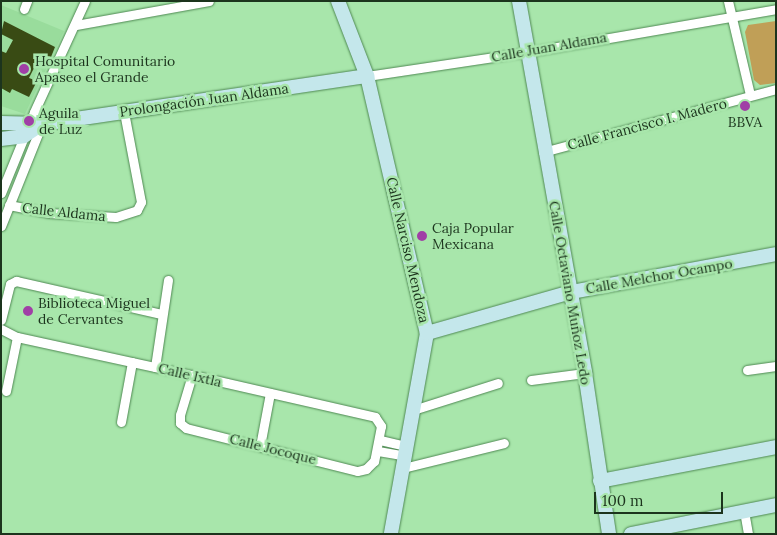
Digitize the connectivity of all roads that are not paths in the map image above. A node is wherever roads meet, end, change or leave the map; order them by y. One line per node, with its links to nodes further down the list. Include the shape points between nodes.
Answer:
1 (85, 1): 9 (street)
2 (209, 1): 9 (street)
3 (338, 1): 11 (street, Calle Narciso Mendoza)
4 (519, 1): 10 (street, Calle Octaviano Muñoz Ledo)
5 (728, 1): 8 (street)
6 (775, 1): 7 (street)
7 (776, 7): 8 (street, Calle Juan Aldama)
8 (731, 17): 10 (street, Calle Juan Aldama); 13 (street)
9 (76, 25): 16 (street)
10 (528, 52): 11 (street, Calle Juan Aldama); 18 (street, Calle Octaviano Muñoz Ledo)
11 (367, 76): 14 (street, Prolongación Juan Aldama); 29 (street, Calle Narciso Mendoza)
12 (776, 89): 13 (street, Calle Francisco I. Madero)
13 (750, 95): 18 (street, Calle Francisco I. Madero)
14 (124, 112): 16 (street, Prolongación Juan Aldama); 20 (street, Calle Aldama, via 141,202 137,210 116,217)
15 (1, 123): 16 (street, Prolongación Juan Aldama)
16 (32, 124): 17 (street, Prolongación Juan Aldama); 19 (street); 20 (street)
17 (1, 139)
18 (544, 152): 24 (street, Calle Octaviano Muñoz Ledo)
19 (1, 193)
20 (9, 206): 21 (street)
21 (1, 226)
22 (776, 254): 24 (street, Calle Melchor Ocampo)
23 (168, 280): 26 (street)
24 (571, 292): 29 (street, Calle Melchor Ocampo); 35 (street, Calle Octaviano Muñoz Ledo)
25 (3, 305): 26 (street, via 10,284 21,281); 27 (street)
26 (161, 314): 33 (street)
27 (1, 320)
28 (1, 329): 30 (street, Calle Ixtla)
29 (427, 333): 41 (street, Calle Narciso Mendoza)
30 (16, 337): 31 (street, Calle Ixtla); 39 (street)
31 (132, 362): 33 (street, Calle Ixtla); 42 (street)
32 (776, 366): 34 (street)
33 (155, 367): 36 (street, Calle Ixtla)
34 (748, 370)
35 (585, 373): 37 (street); 49 (street, Calle Octaviano Muñoz Ledo)
36 (192, 375): 40 (street, Calle Ixtla); 45 (street, Calle Jocoque, via 180,423 186,428)
37 (531, 380)
38 (498, 383): 41 (street)
39 (6, 391)
40 (270, 393): 43 (street, Calle Ixtla, via 379,420); 45 (street)
41 (413, 410): 48 (street, Calle Narciso Mendoza)
42 (121, 422)
43 (380, 440): 47 (street); 48 (street)
44 (504, 444): 48 (street)
45 (260, 446): 47 (street, Calle Jocoque, via 357,471 366,469)
46 (776, 447): 49 (street)
47 (378, 451): 48 (street)
48 (405, 457): 52 (street, Calle Narciso Mendoza)
49 (600, 481): 53 (street, Calle Octaviano Muñoz Ledo)
50 (776, 505): 51 (street)
51 (744, 511): 54 (street); 55 (street)
52 (390, 534)
53 (609, 534)
54 (631, 534)
55 (748, 534)

